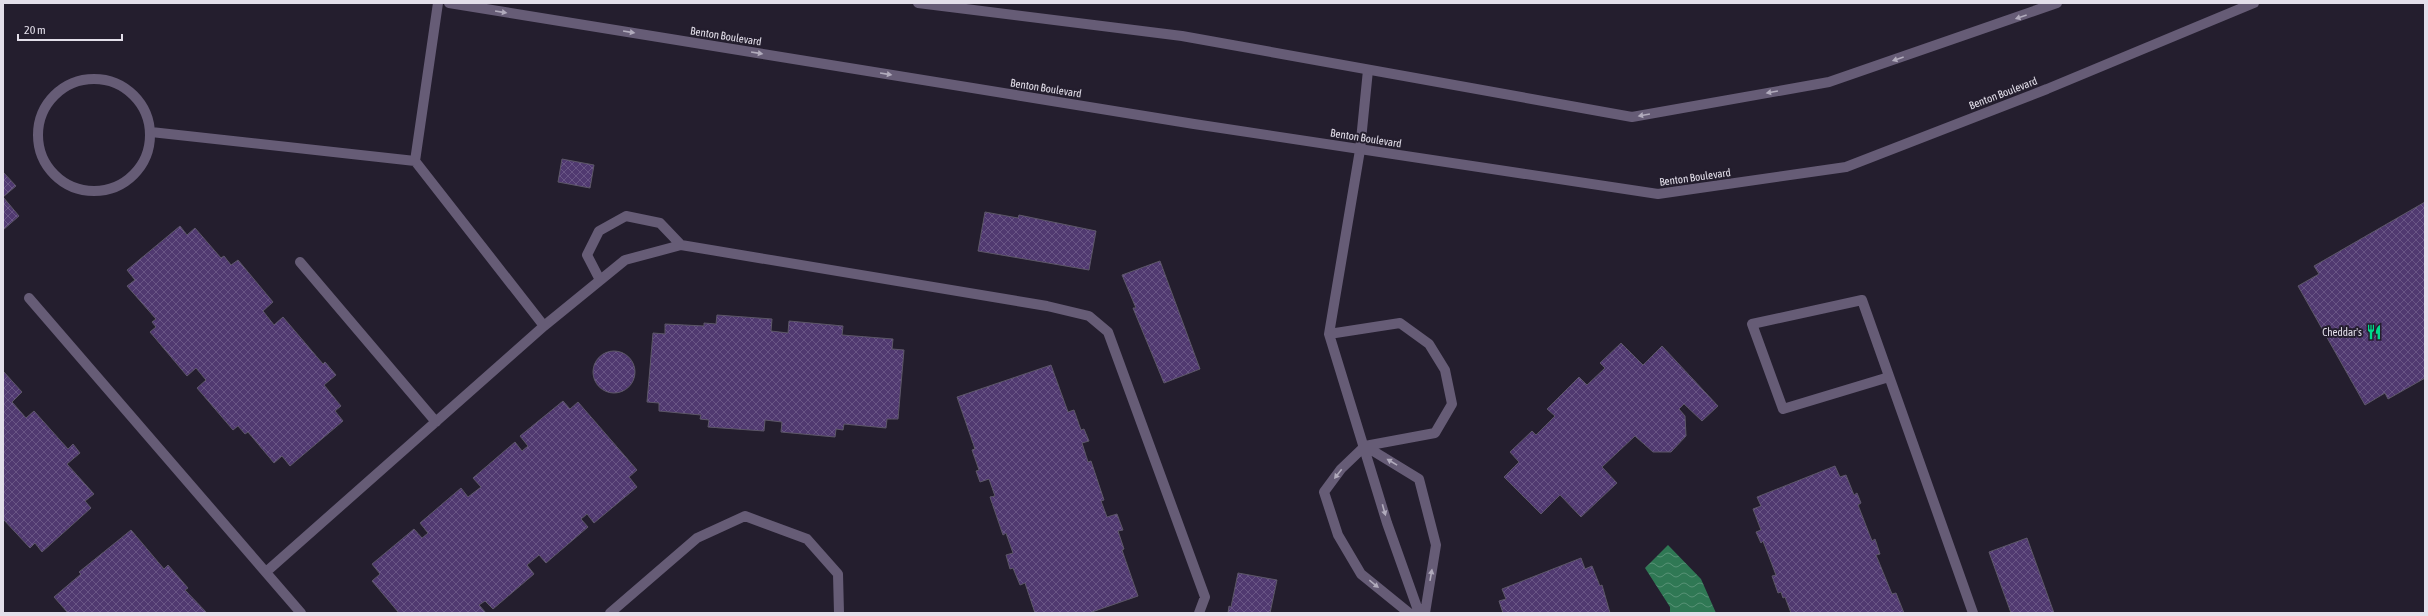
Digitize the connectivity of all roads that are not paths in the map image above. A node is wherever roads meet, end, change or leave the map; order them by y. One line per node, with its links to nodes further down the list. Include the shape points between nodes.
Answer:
1 (438, 3): 9 (street)
2 (448, 3): 8 (street, Benton Boulevard, one-way to 8)
3 (918, 3): 6 (street, via 1182,36)
4 (2057, 3): 6 (street, one-way to 6, via 1829,82 1632,117)
5 (2254, 3): 8 (street, Benton Boulevard, via 2047,89 1846,168 1658,194)
6 (1368, 70): 8 (street)
7 (151, 132): 7 (street, via 141,103 128,90 112,81 94,78 76,80 60,88 47,102 39,118 37,137 41,156 51,172 66,184 84,191 103,191 121,185 136,173 146,157); 9 (street)
8 (1360, 150): 15 (street)
9 (415, 161): 14 (street)
10 (682, 245): 12 (street, via 625,260); 12 (street, via 660,223 626,216 599,230 593,240 587,255); 23 (street, via 1039,305 1088,316 1108,332 1205,597)
11 (300, 262): 17 (street)
12 (600, 280): 14 (street)
13 (29, 298): 19 (street)
14 (544, 326): 17 (street)
15 (1329, 334): 18 (street); 18 (street, via 1400,323 1429,344 1445,370 1452,404 1435,433)
16 (1889, 377): 16 (street, via 1783,409 1752,324 1862,300); 27 (street)
17 (436, 422): 19 (street)
18 (1365, 446): 24 (street, one-way to 24, via 1341,469 1324,492 1338,535 1361,574); 25 (street, one-way to 25); 26 (street, one-way to 18, via 1436,545 1419,479)
19 (266, 572): 20 (street)
20 (301, 613)
21 (610, 613): 22 (street, via 697,538 745,516 807,539 838,574)
22 (839, 613)
23 (1199, 613)
24 (1409, 613)
25 (1419, 613)
26 (1425, 613)
27 (1973, 613)

